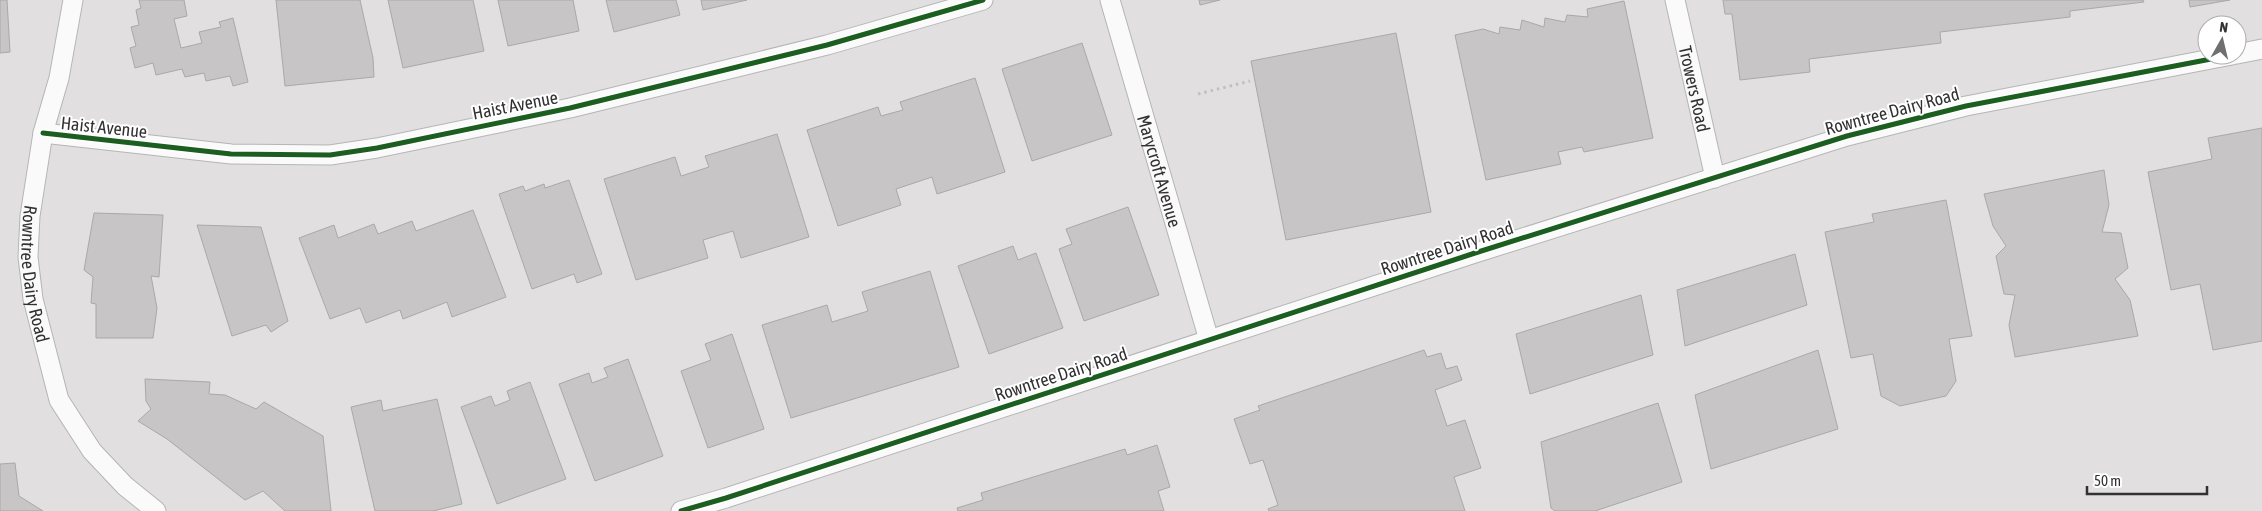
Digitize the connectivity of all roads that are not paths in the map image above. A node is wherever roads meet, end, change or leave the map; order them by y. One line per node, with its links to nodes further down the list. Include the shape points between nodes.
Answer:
1 (73, 0): 8 (street, Rowntree Dairy Road, via 59,78)
2 (983, 0): 8 (street, Haist Avenue, via 827,44 570,108 330,155 231,154)
3 (1110, 0): 10 (street, Marycroft Avenue)
4 (1674, 0): 9 (street, Trowers Road)
5 (2262, 49): 6 (street)
6 (2247, 52)
7 (2197, 62): 9 (street, Rowntree Dairy Road, via 1947,110 1847,136)
8 (43, 133): 11 (street, Rowntree Dairy Road, via 30,216 28,257 33,299 59,400 92,451 125,486)
9 (1715, 178): 10 (street, Rowntree Dairy Road)
10 (1209, 340): 12 (street, Rowntree Dairy Road)
11 (156, 511)
12 (681, 511)

